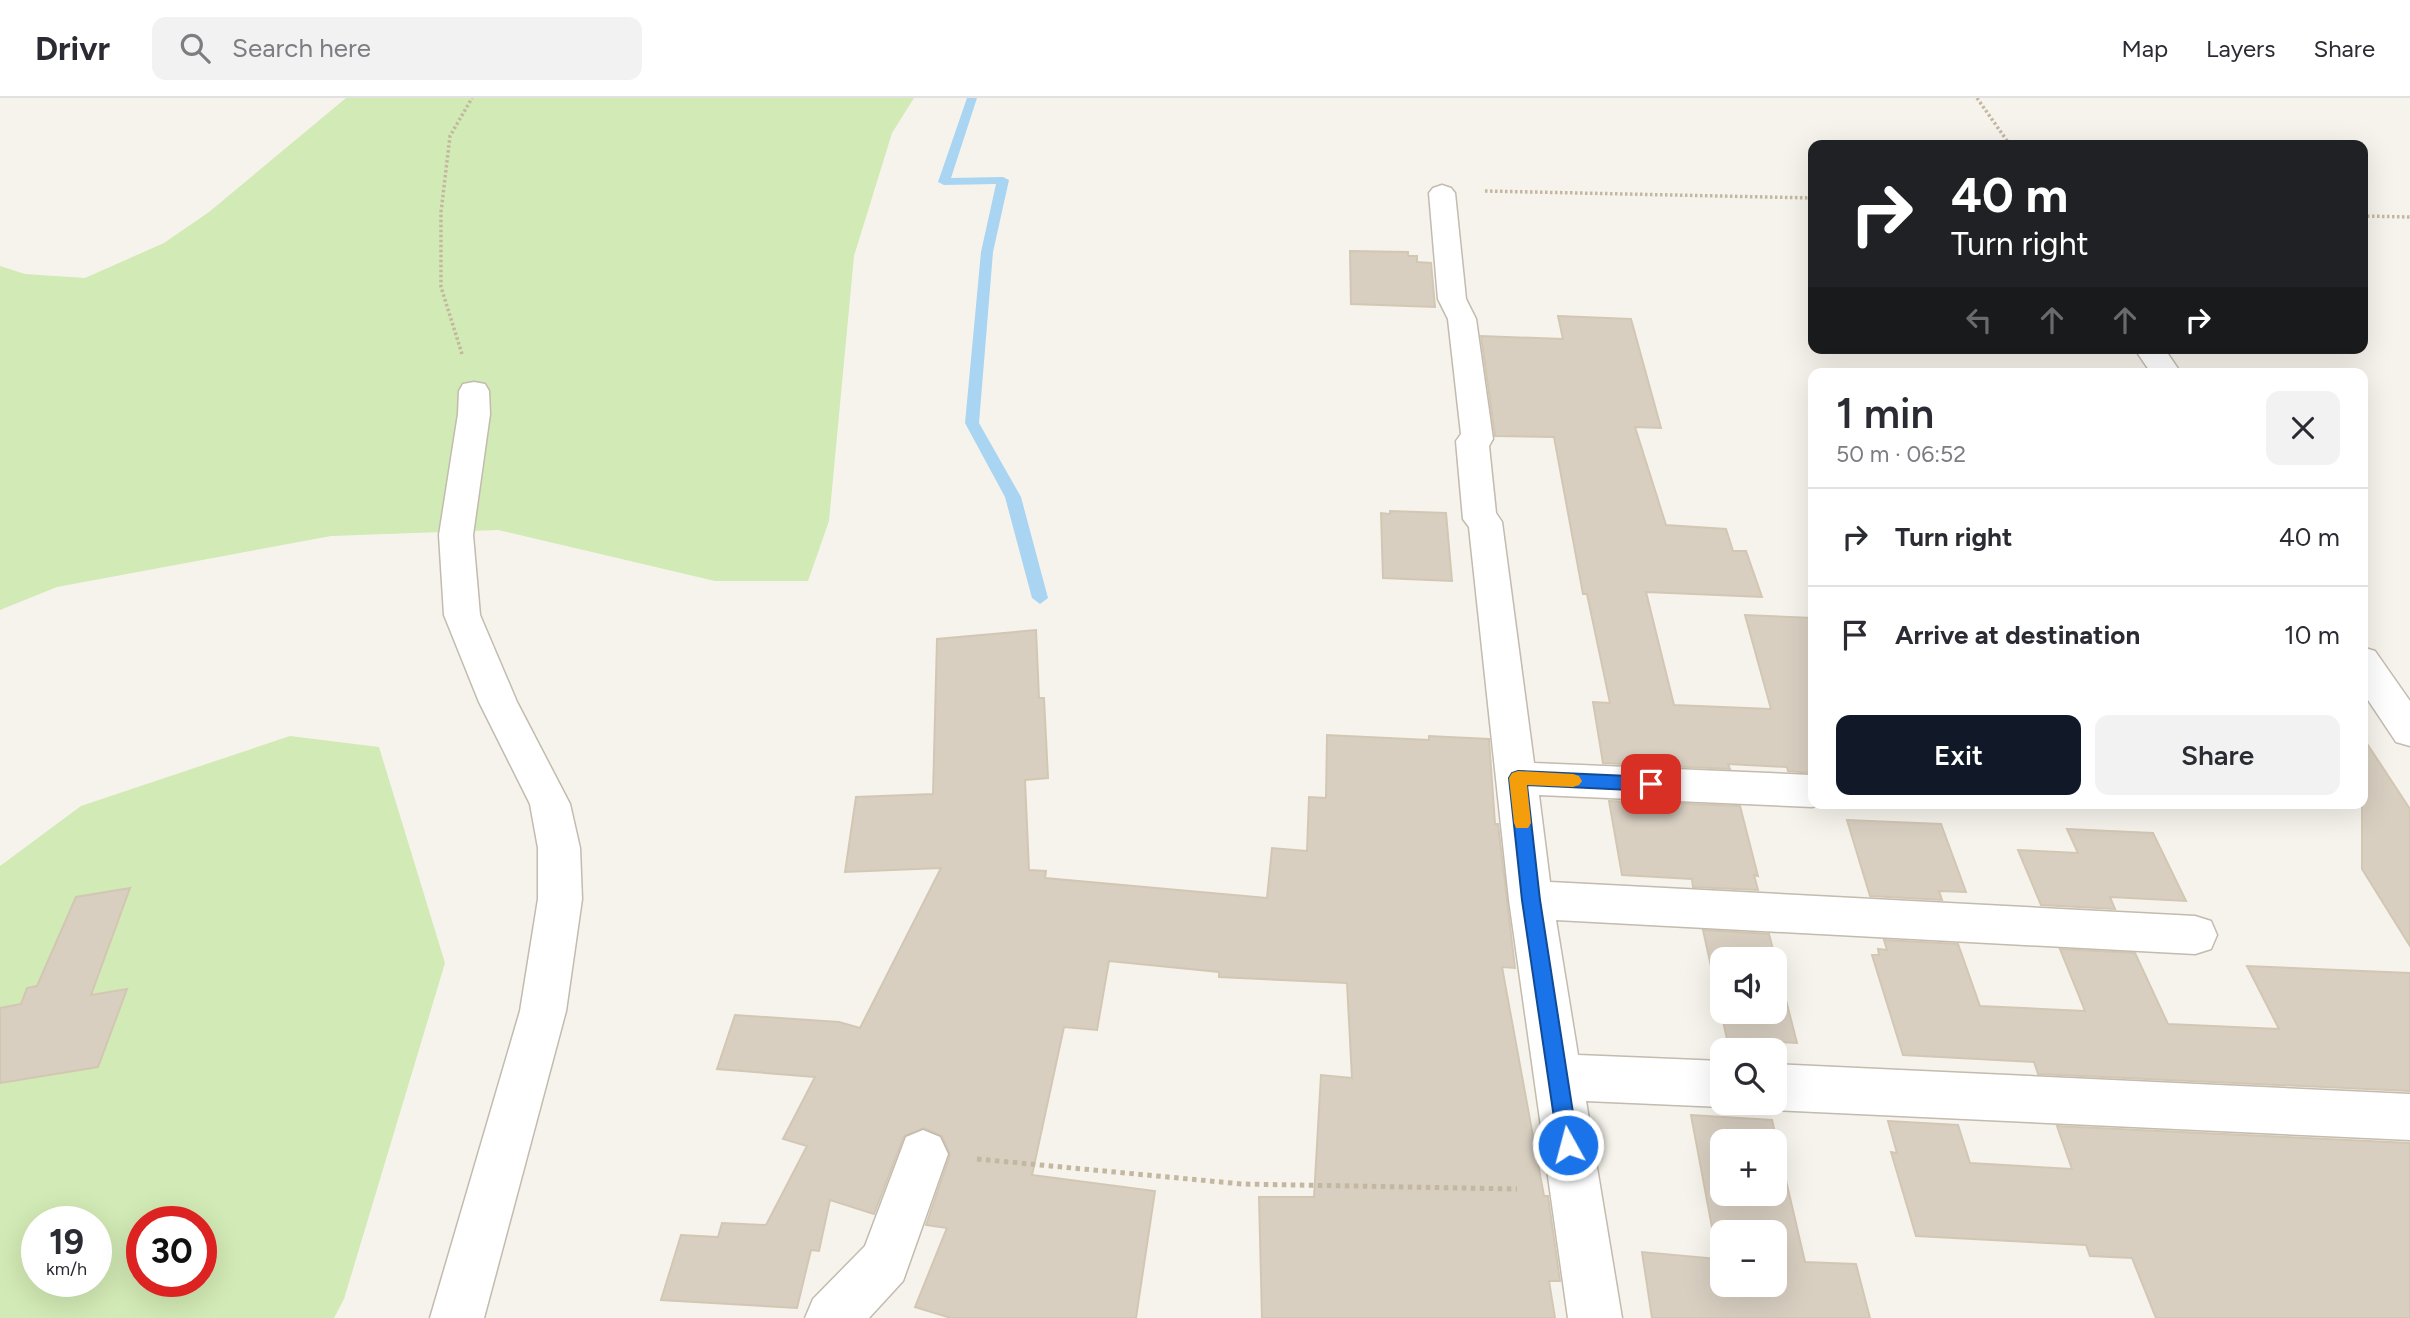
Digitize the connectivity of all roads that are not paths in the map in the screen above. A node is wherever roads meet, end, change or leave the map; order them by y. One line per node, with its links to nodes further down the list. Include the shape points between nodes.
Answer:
1 (1442, 193): 5 (street, via 1452,299 1461,319 1477,439 1472,441 1480,519 1485,522)
2 (474, 391): 14 (street, via 456,536 462,615 498,702 550,804 559,848 561,899 543,1011)
3 (2368, 670): 4 (street)
4 (2410, 731)
5 (1518, 778): 6 (street); 7 (street)
6 (1808, 792)
7 (1531, 900): 8 (street); 9 (street)
8 (2195, 935)
9 (1559, 1077): 10 (street); 16 (street)
10 (1710, 1083)
11 (1787, 1088): 12 (street)
12 (2410, 1116)
13 (923, 1154): 15 (street, via 885,1264)
14 (457, 1318)
15 (832, 1318)
16 (1595, 1318)

